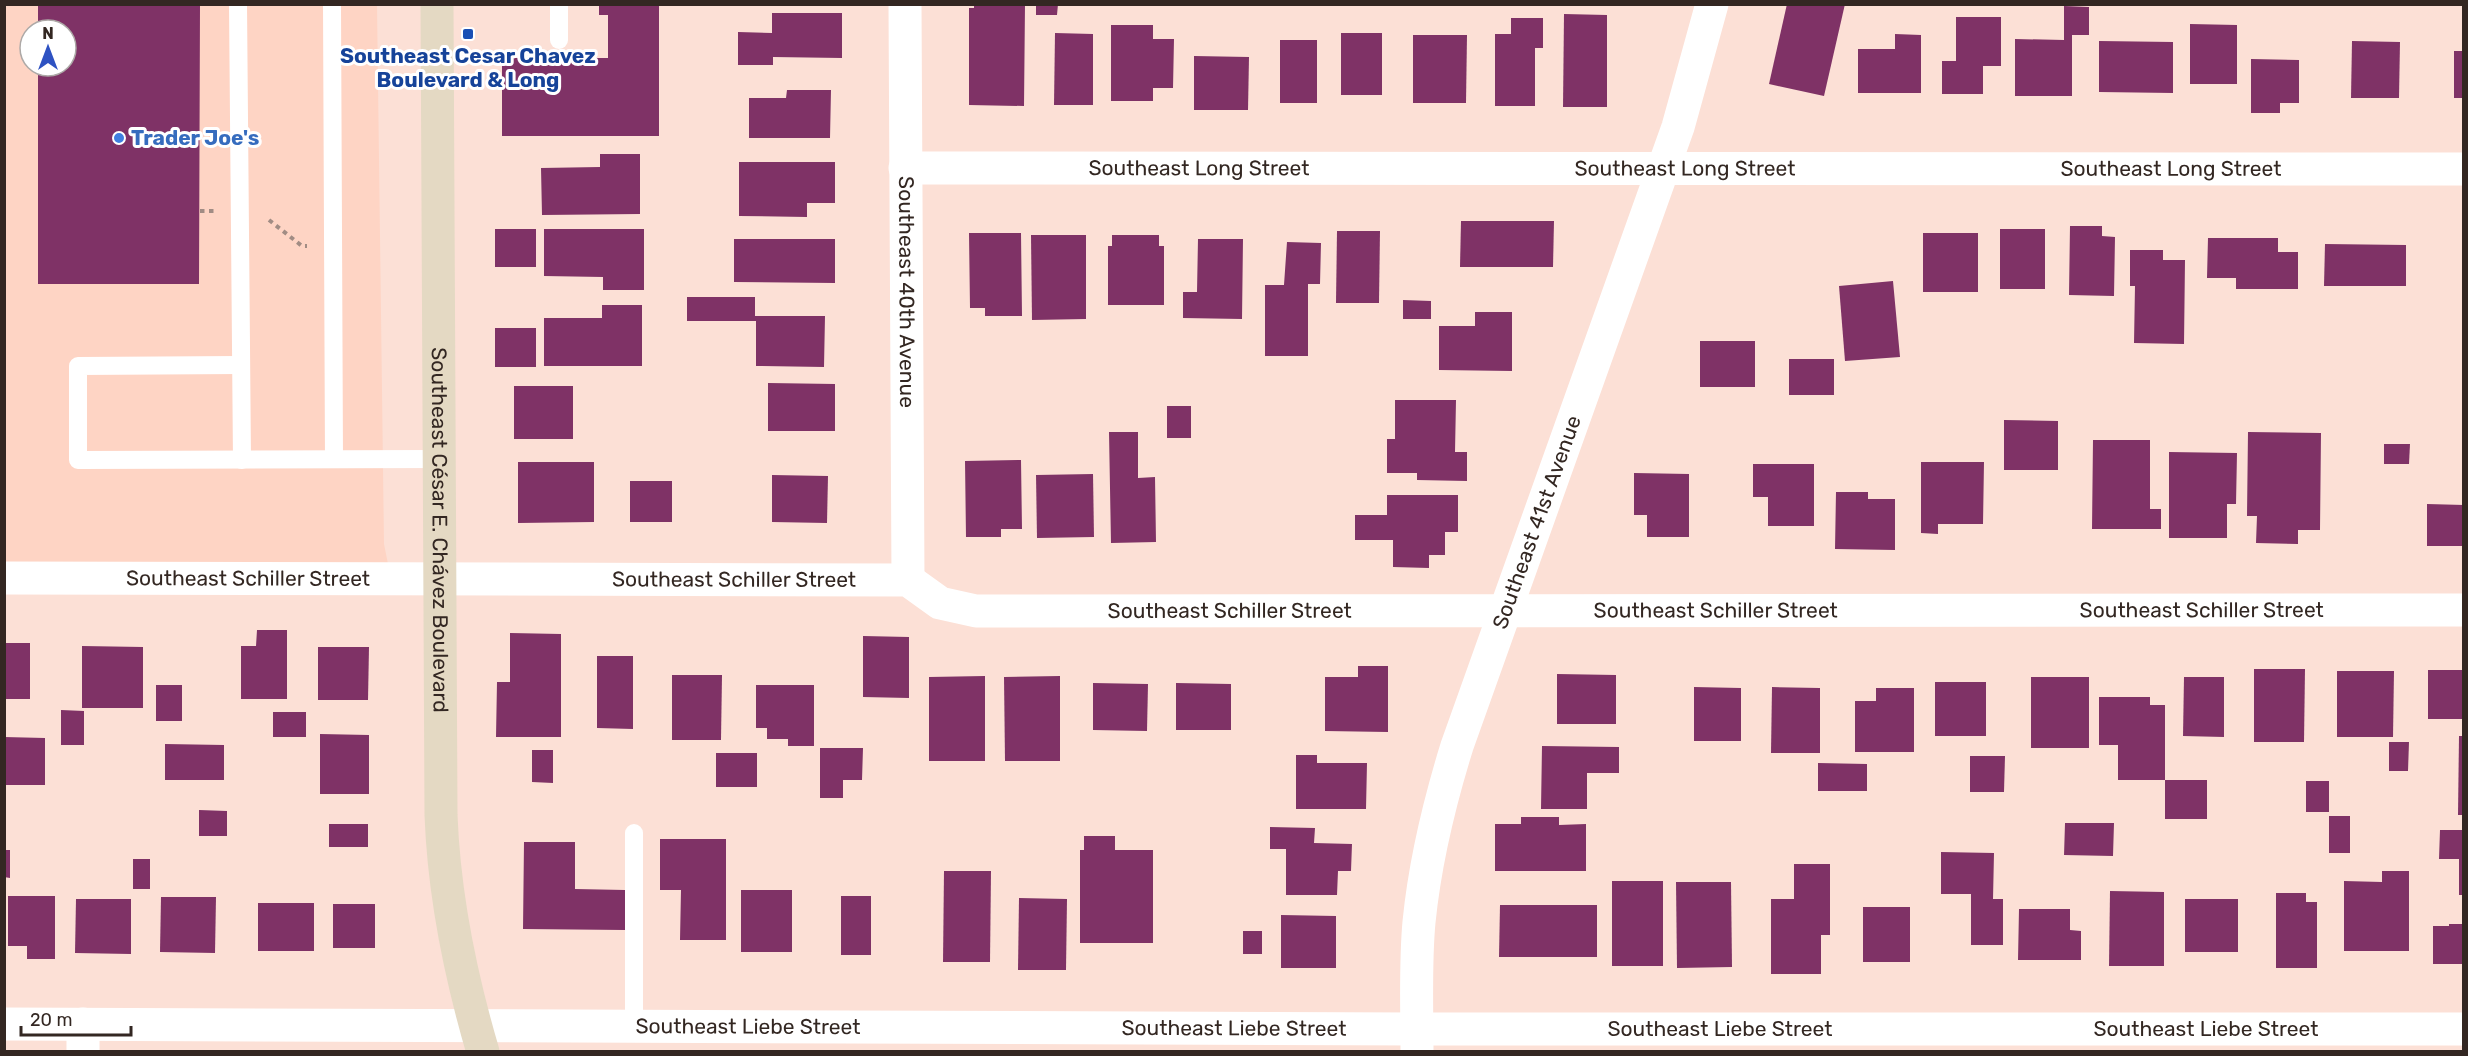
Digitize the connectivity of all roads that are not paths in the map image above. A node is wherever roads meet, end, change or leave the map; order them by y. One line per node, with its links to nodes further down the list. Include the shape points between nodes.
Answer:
1 (238, 4): 11 (lane)
2 (332, 4): 12 (lane)
3 (437, 4): 13 (main road, Southeast César E. Chávez Boulevard)
4 (559, 4): 7 (lane)
5 (905, 4): 8 (street, Southeast 40th Avenue)
6 (1712, 4): 9 (street, Southeast 41st Avenue)
7 (559, 40)
8 (905, 168): 9 (street, Southeast Long Street); 17 (street, Southeast 40th Avenue)
9 (1663, 170): 10 (street, Southeast Long Street); 19 (street, Southeast 41st Avenue)
10 (2463, 170)
11 (240, 365): 14 (lane); 14 (lane, via 78,366 78,460)
12 (334, 459): 13 (lane); 14 (lane)
13 (440, 459): 16 (main road, Southeast César E. Chávez Boulevard)
14 (242, 460)
15 (4, 578): 16 (street, Southeast Schiller Street)
16 (440, 580): 17 (street, Southeast Schiller Street); 25 (main road, Southeast César E. Chávez Boulevard, via 442,853 456,942)
17 (908, 580): 19 (street, Southeast Schiller Street, via 940,603 976,611)
18 (2463, 610): 19 (street, Southeast Schiller Street)
19 (1505, 612): 26 (street, Southeast 41st Avenue, via 1457,746 1433,834 1419,923)
20 (634, 833): 22 (lane)
21 (4, 1024): 24 (street, Southeast Liebe Street)
22 (634, 1026): 25 (street, Southeast Liebe Street); 26 (street, Southeast Liebe Street)
23 (2463, 1029): 26 (street, Southeast Liebe Street)
24 (83, 1038): 25 (street, Southeast Liebe Street)
25 (479, 1038)
26 (1417, 1040)

